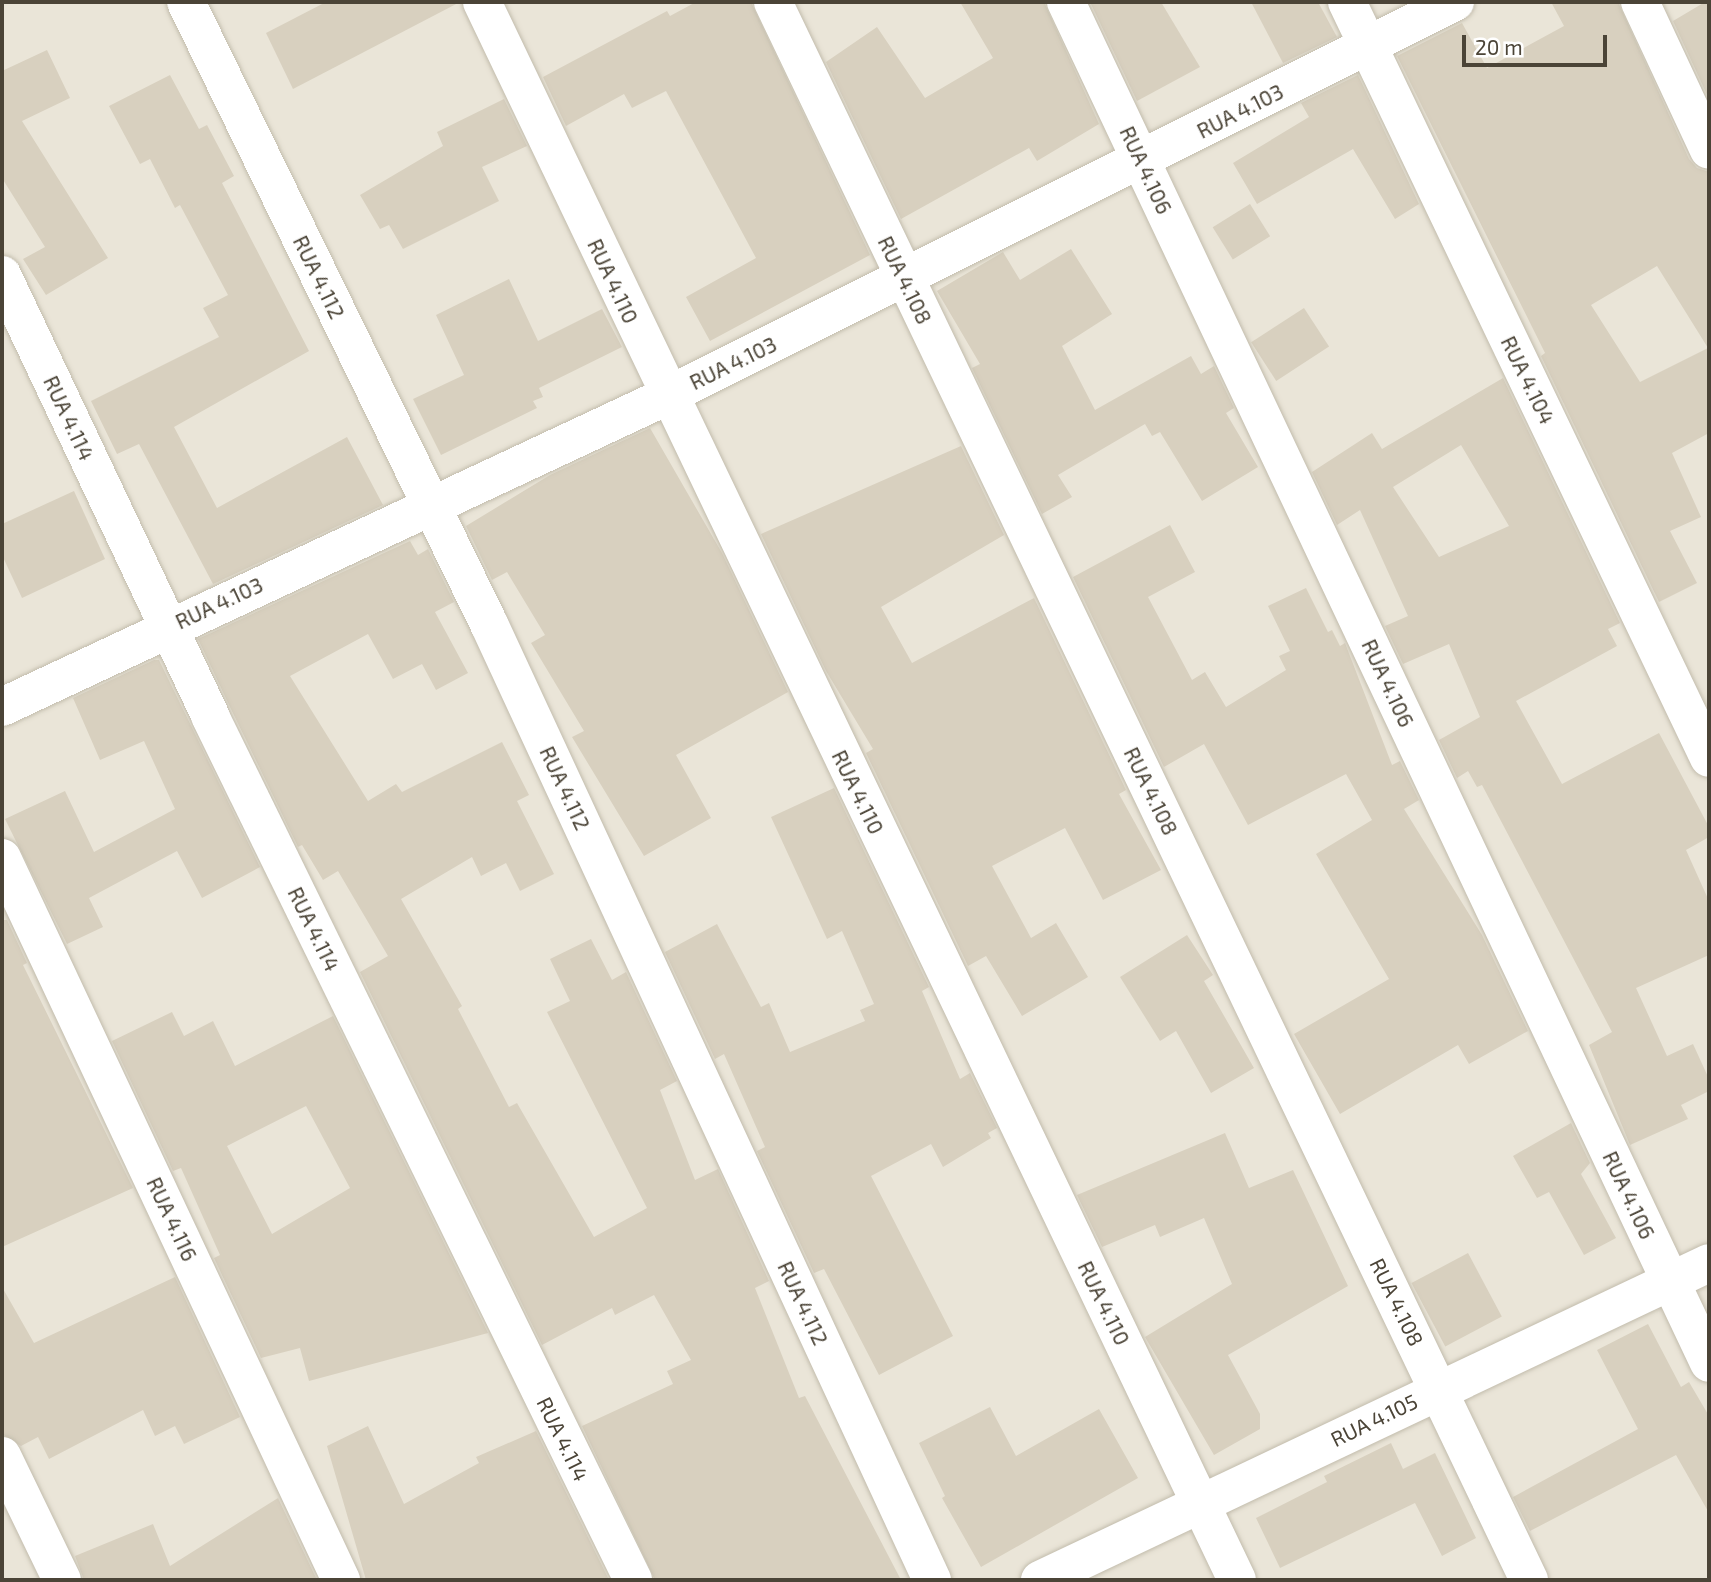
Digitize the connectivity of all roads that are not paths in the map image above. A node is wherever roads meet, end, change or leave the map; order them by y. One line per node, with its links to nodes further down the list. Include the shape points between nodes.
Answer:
1 (186, 2): 14 (street, RUA 4.112)
2 (482, 2): 13 (street, RUA 4.110)
3 (773, 2): 12 (street, RUA 4.108)
4 (1066, 2): 10 (street, RUA 4.106)
5 (1347, 2): 8 (street, RUA 4.104)
6 (1455, 2): 8 (street, RUA 4.103)
7 (1640, 2): 9 (street)
8 (1368, 45): 10 (street, RUA 4.103); 17 (street, RUA 4.104)
9 (1709, 149)
10 (1142, 162): 12 (street, RUA 4.103); 20 (street, RUA 4.106)
11 (2, 275): 15 (street, RUA 4.114)
12 (905, 279): 13 (street, RUA 4.103); 22 (street, RUA 4.108)
13 (667, 396): 14 (street, RUA 4.103); 24 (street, RUA 4.110)
14 (429, 506): 15 (street, RUA 4.103); 28 (street, RUA 4.112, via 495,637)
15 (168, 626): 16 (street, RUA 4.103); 27 (street, RUA 4.114)
16 (2, 707)
17 (1709, 758)
18 (2, 858): 26 (street, RUA 4.116)
19 (1709, 1263): 20 (street, RUA 4.105)
20 (1670, 1282): 21 (street, RUA 4.106); 22 (street, RUA 4.105)
21 (1709, 1363)
22 (1439, 1388): 24 (street, RUA 4.105); 31 (street, RUA 4.108)
23 (2, 1456): 25 (street)
24 (1201, 1504): 29 (street, RUA 4.105); 30 (street, RUA 4.110)
25 (62, 1580)
26 (341, 1580)
27 (633, 1580)
28 (932, 1580)
29 (1040, 1580)
30 (1237, 1580)
31 (1529, 1580)

